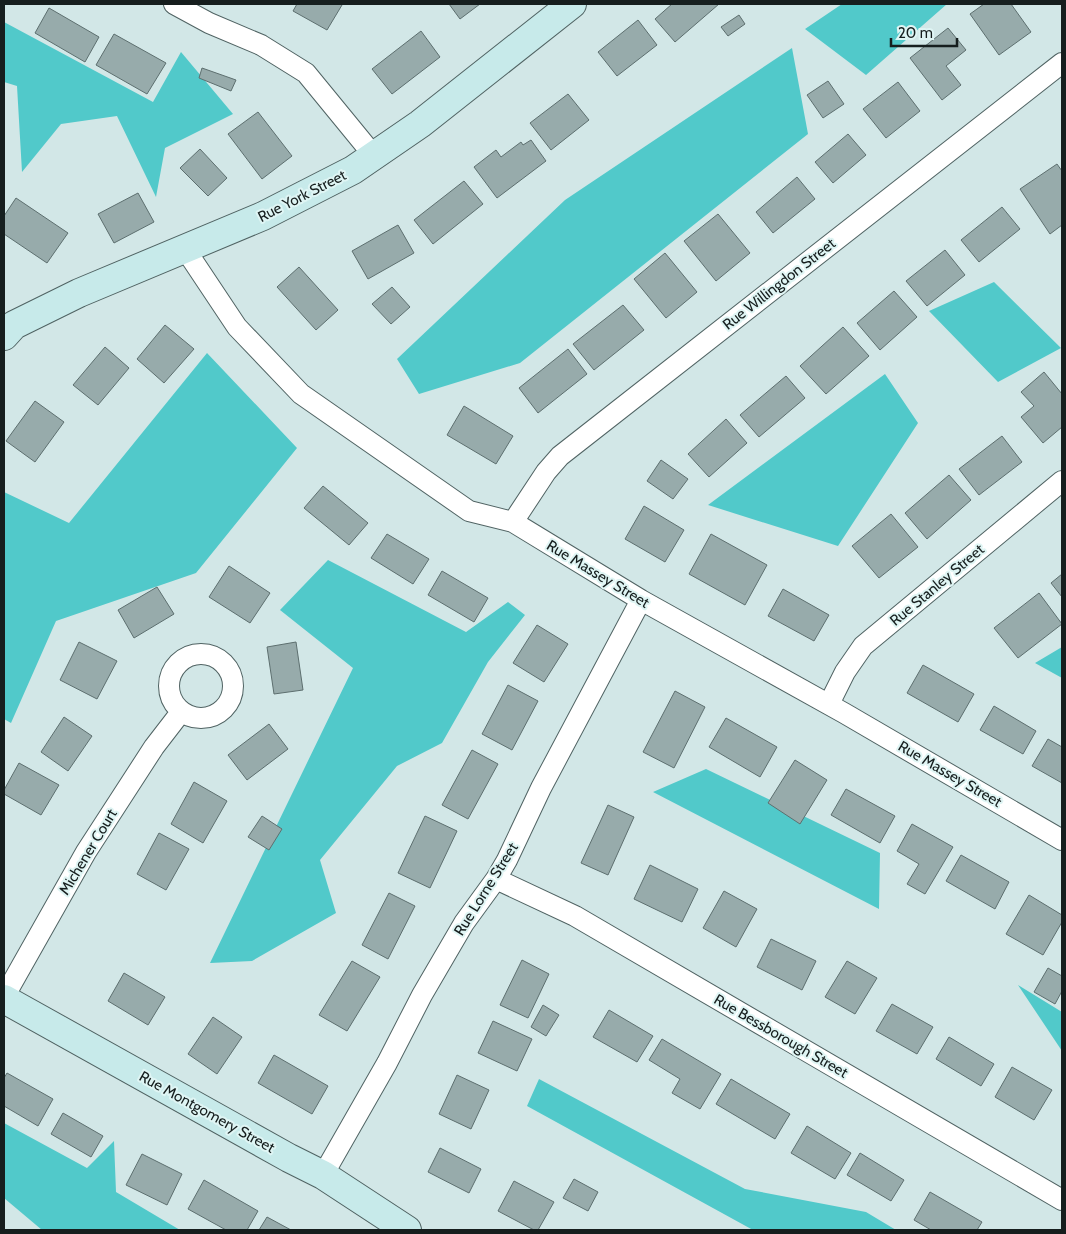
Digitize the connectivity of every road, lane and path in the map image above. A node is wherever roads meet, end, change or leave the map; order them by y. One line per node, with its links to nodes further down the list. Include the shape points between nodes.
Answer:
1 (174, 4): 4 (street, via 261,45 306,73)
2 (572, 4): 4 (street, Rue York Street, via 420,124)
3 (1062, 63): 8 (street, Rue Willingdon Street, via 560,456)
4 (374, 156): 5 (street, Rue York Street, via 307,195)
5 (185, 249): 6 (street, Rue York Street); 8 (street, Rue Massey Street, via 237,327 301,394 469,511)
6 (7, 325)
7 (1062, 481): 10 (street, Rue Stanley Street, via 863,646)
8 (512, 522): 9 (street, Rue Massey Street)
9 (641, 600): 10 (street, Rue Massey Street); 13 (street, Rue Lorne Street)
10 (829, 704): 12 (street, Rue Massey Street)
11 (181, 712): 14 (street, Michener Court, via 154,747 86,852)
12 (1062, 840)
13 (496, 878): 15 (street, Rue Lorne Street, via 464,923); 16 (street, Rue Bessborough Street, via 575,916)
14 (4, 998): 15 (street, Rue Montgomery Street)
15 (323, 1175): 17 (street, Rue Montgomery Street)
16 (1062, 1200)
17 (407, 1230)

